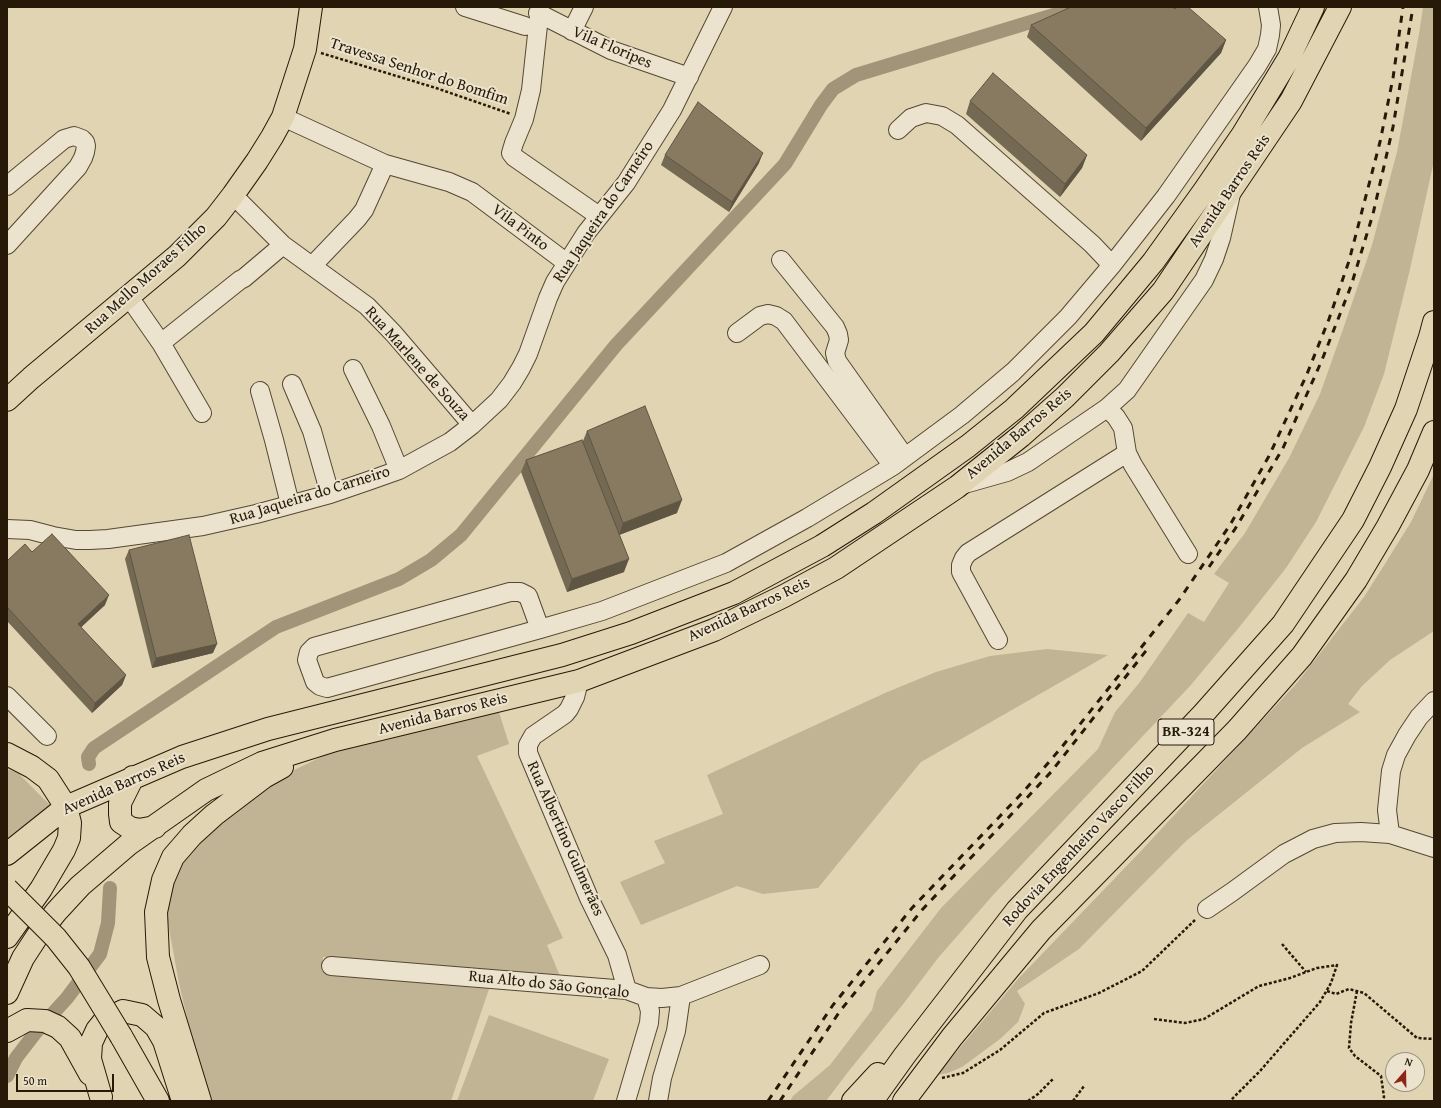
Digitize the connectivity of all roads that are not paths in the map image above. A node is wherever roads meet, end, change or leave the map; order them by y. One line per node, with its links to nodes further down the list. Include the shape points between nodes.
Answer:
1 (311, 7): 14 (main road, Rua Mello Moraes Filho, via 305,49)
2 (466, 7): 10 (street)
3 (584, 7): 11 (street)
4 (723, 7): 13 (street, Rua Jaqueira do Carneiro)
5 (1268, 7): 25 (street, via 1270,35 1267,48 1257,66 1166,196)
6 (1301, 7): 12 (street)
7 (1313, 7): 12 (main road, Avenida Barros Reis)
8 (1340, 7): 18 (main road, Avenida Barros Reis, via 1291,101)
9 (539, 10): 11 (street, Vila Floripes); 20 (street, via 531,90 524,119 512,150 514,158)
10 (525, 26)
11 (572, 31): 13 (street, Vila Floripes, via 611,50)
12 (1289, 58): 55 (main road, Avenida Barros Reis, via 1243,134 1204,191 1153,262 1094,333 1014,409 968,446 874,513 822,546 734,593 632,633 562,655 268,729 182,757)
13 (689, 77): 20 (street, Rua Jaqueira do Carneiro, via 672,110 626,183)
14 (283, 117): 16 (street, Vila Pinto); 19 (main road, Rua Mello Moraes Filho)
15 (898, 130): 25 (street, via 911,118 926,114 942,116 957,125 1092,244)
16 (385, 164): 24 (street, Vila Pinto, via 449,182 472,192); 26 (street, via 364,210)
17 (7, 186): 21 (street, via 64,139 74,136 84,142 86,152 78,167)
18 (1232, 187): 35 (street, via 1221,238 1204,280 1127,390); 42 (main road, Avenida Barros Reis, via 1163,292 1109,353 1021,436)
19 (233, 195): 22 (street, Rua Marlene de Souza); 27 (main road, Rua Mello Moraes Filho, via 177,256)
20 (599, 216): 24 (street, Rua Jaqueira do Carneiro)
21 (7, 245)
22 (283, 246): 26 (street, Rua Marlene de Souza); 30 (street)
23 (781, 260): 40 (street, via 835,327 839,340 835,353 837,361)
24 (567, 263): 37 (street, Rua Jaqueira do Carneiro, via 555,282 521,368 499,400)
25 (1112, 265): 40 (street, via 1068,317 1013,372 962,415)
26 (312, 266): 37 (street, Rua Marlene de Souza, via 367,306)
27 (129, 297): 30 (street); 34 (main road, Rua Mello Moraes Filho)
28 (1434, 322): 74 (main road, Rodovia Engenheiro Vasco Filho / BR-324, via 1406,409 1380,467 1353,520 1283,624 1204,713 1016,910)
29 (737, 333): 40 (street, via 760,316 768,314 784,321)
30 (161, 343): 36 (street)
31 (353, 369): 41 (street)
32 (292, 384): 43 (street, via 312,431)
33 (260, 391): 44 (street)
34 (7, 400)
35 (1107, 408): 39 (street, via 1123,428); 42 (street, via 1028,462 1007,472)
36 (202, 413)
37 (472, 426): 41 (street, Rua Jaqueira do Carneiro, via 450,442)
38 (1434, 432): 75 (main road, Rodovia Engenheiro Vasco Filho / BR-324, via 1418,470 1388,526 1356,580 1302,656 1231,736 1041,930)
39 (1127, 453): 46 (street); 48 (street, via 968,553 964,558 961,572)
40 (899, 462): 47 (street, via 726,563 602,611)
41 (399, 470): 43 (street, Rua Jaqueira do Carneiro)
42 (957, 486): 49 (main road, Avenida Barros Reis, via 836,568 784,596 714,630)
43 (330, 494): 44 (street, Rua Jaqueira do Carneiro)
44 (290, 504): 45 (street, Rua Jaqueira do Carneiro, via 203,526 108,539 76,540 30,530)
45 (7, 529)
46 (1188, 554)
47 (540, 629): 47 (street, via 327,688 315,682 307,660 309,652 314,647 510,592 520,592 528,596)
48 (998, 640)
49 (578, 681): 53 (main road, Avenida Barros Reis); 68 (street, Rua Albertino Gulmerães, via 575,697 565,714 533,736 528,745 528,753 617,955)
50 (7, 696): 52 (street)
51 (1434, 700): 58 (street, via 1407,735 1396,755 1391,771 1387,810)
52 (47, 736)
53 (335, 740): 57 (main road, Avenida Barros Reis, via 262,763 236,775 206,790); 80 (main road, via 264,777 214,815 173,857 163,880 156,912 158,957)
54 (7, 754): 56 (main road, via 48,779)
55 (133, 777): 56 (main road, Avenida Barros Reis); 57 (main road, via 120,803 122,822 130,828 139,830)
56 (66, 807): 60 (main road, Avenida Barros Reis); 64 (main road, via 70,824 69,838 64,850 41,889)
57 (155, 827): 63 (main road, Avenida Barros Reis, via 129,844 80,886)
58 (1390, 834): 59 (street); 62 (street, via 1336,833 1312,839 1284,854)
59 (1434, 848)
60 (7, 854)
61 (7, 889): 73 (main road, bridge, via 56,938 101,1002)
62 (1207, 909)
63 (56, 912): 65 (main road, via 18,942); 69 (main road, Avenida Barros Reis, via 23,958)
64 (7, 937)
65 (7, 941)
66 (760, 965): 70 (street, Rua Alto do São Gonçalo)
67 (331, 966): 68 (street, Rua Alto do São Gonçalo)
68 (628, 990): 71 (street, Rua Alto do São Gonçalo)
69 (7, 993)
70 (681, 996): 71 (street, Rua Alto do São Gonçalo); 82 (street, via 676,1031)
71 (646, 997): 81 (street, via 650,1010 649,1023)
72 (8, 1030): 76 (main road, via 27,1020 46,1021 58,1027 70,1038)
73 (124, 1041): 77 (main road); 78 (main road)
74 (905, 1055): 83 (main road, via 891,1062); 84 (main road, Rodovia Engenheiro Vasco Filho / BR-324)
75 (909, 1093)
76 (102, 1099): 79 (main road, via 90,1059 91,1043 105,1020 123,1011 142,1015 156,1028 164,1041)
77 (141, 1101)
78 (158, 1101)
79 (183, 1101)
80 (200, 1101)
81 (626, 1101)
82 (658, 1101)
83 (853, 1101)
84 (872, 1101)

